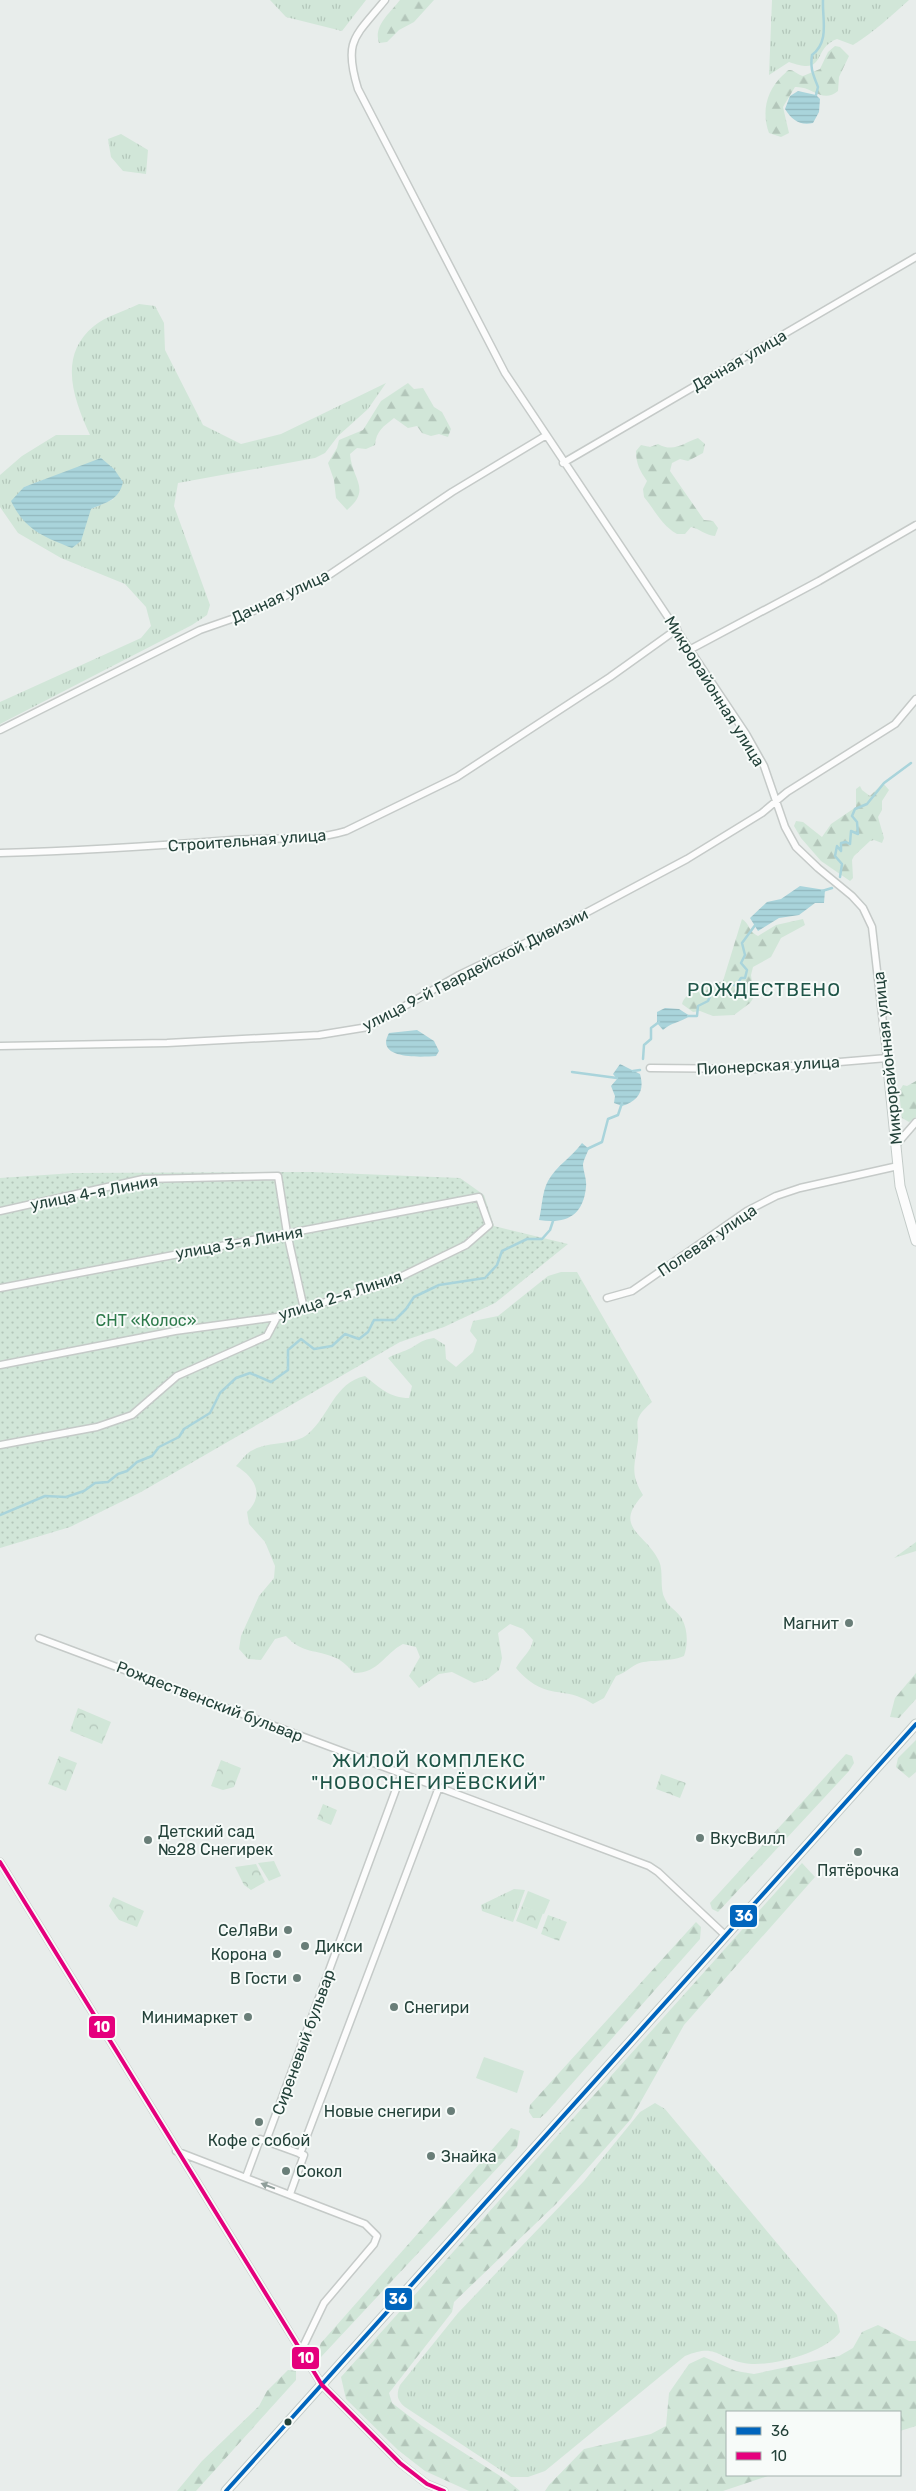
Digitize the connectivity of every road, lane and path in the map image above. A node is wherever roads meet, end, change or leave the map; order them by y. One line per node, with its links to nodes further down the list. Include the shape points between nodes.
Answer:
1 (385, 0): 3 (street, Микрорайонная улица, via 355,39 350,52 358,89 496,357)
2 (916, 257): 4 (street, Дачная улица)
3 (545, 436): 4 (street, Микрорайонная улица); 9 (street, Дачная улица, via 452,492 328,575 249,613 200,630)
4 (563, 463): 6 (street, Микрорайонная улица)
5 (916, 525): 7 (street)
6 (677, 629): 7 (street, Микрорайонная улица); 11 (street, Строительная улица, via 610,677 458,776 346,831 330,836 89,851)
7 (691, 649): 10 (street, Микрорайонная улица, via 746,734 764,766)
8 (916, 699): 10 (street, улица 9-й Гвардейской Дивизии, via 896,724)
9 (0, 730)
10 (777, 800): 12 (street, улица 9-й Гвардейской Дивизии, via 762,813 688,859 459,975 368,1027 318,1035 167,1043); 13 (street, Микрорайонная улица, via 796,847 852,896 863,908 872,927)
11 (0, 853)
12 (0, 1046)
13 (886, 1058): 14 (street, Пионерская улица, via 757,1069); 16 (street, Микрорайонная улица)
14 (650, 1068)
15 (916, 1122): 16 (street)
16 (896, 1145): 17 (street, Микрорайонная улица)
17 (898, 1166): 21 (street, Микрорайонная улица, via 904,1205); 23 (street, Полевая улица, via 776,1196 747,1211 632,1291)
18 (479, 1197): 20 (street, улица 3-я Линия); 24 (street, улица 2-я Линия, via 489,1225 466,1245 390,1282)
19 (0, 1211): 20 (street, улица 4-я Линия, via 143,1179 278,1176)
20 (287, 1233): 22 (street, улица 3-я Линия); 24 (street)
21 (916, 1241)
22 (0, 1288)
23 (607, 1298)
24 (304, 1309): 25 (street, улица 2-я Линия)
25 (277, 1317): 26 (street, улица 2-я Линия, via 175,1331); 27 (street, via 267,1336 177,1376 132,1415 97,1427)
26 (0, 1365)
27 (0, 1445)
28 (39, 1638): 30 (street, Рождественский бульвар)
29 (916, 1724): 33 (street)
30 (402, 1773): 31 (street, Рождественский бульвар); 34 (street, Сиреневый бульвар)
31 (440, 1787): 33 (street, Рождественский бульвар, via 649,1866); 36 (street)
32 (0, 1862): 35 (street)
33 (725, 1935): 40 (street)
34 (263, 2140): 36 (street); 37 (street, Сиреневый бульвар)
35 (176, 2151): 37 (street); 39 (street)
36 (302, 2154): 38 (street)
37 (246, 2178): 38 (street, one-way to 37)
38 (290, 2194): 39 (street, via 366,2224 377,2236 374,2244 324,2303)
39 (300, 2353): 40 (street)
40 (322, 2385): 41 (street); 42 (street, via 400,2462 426,2484)
41 (226, 2491)
42 (444, 2491)

